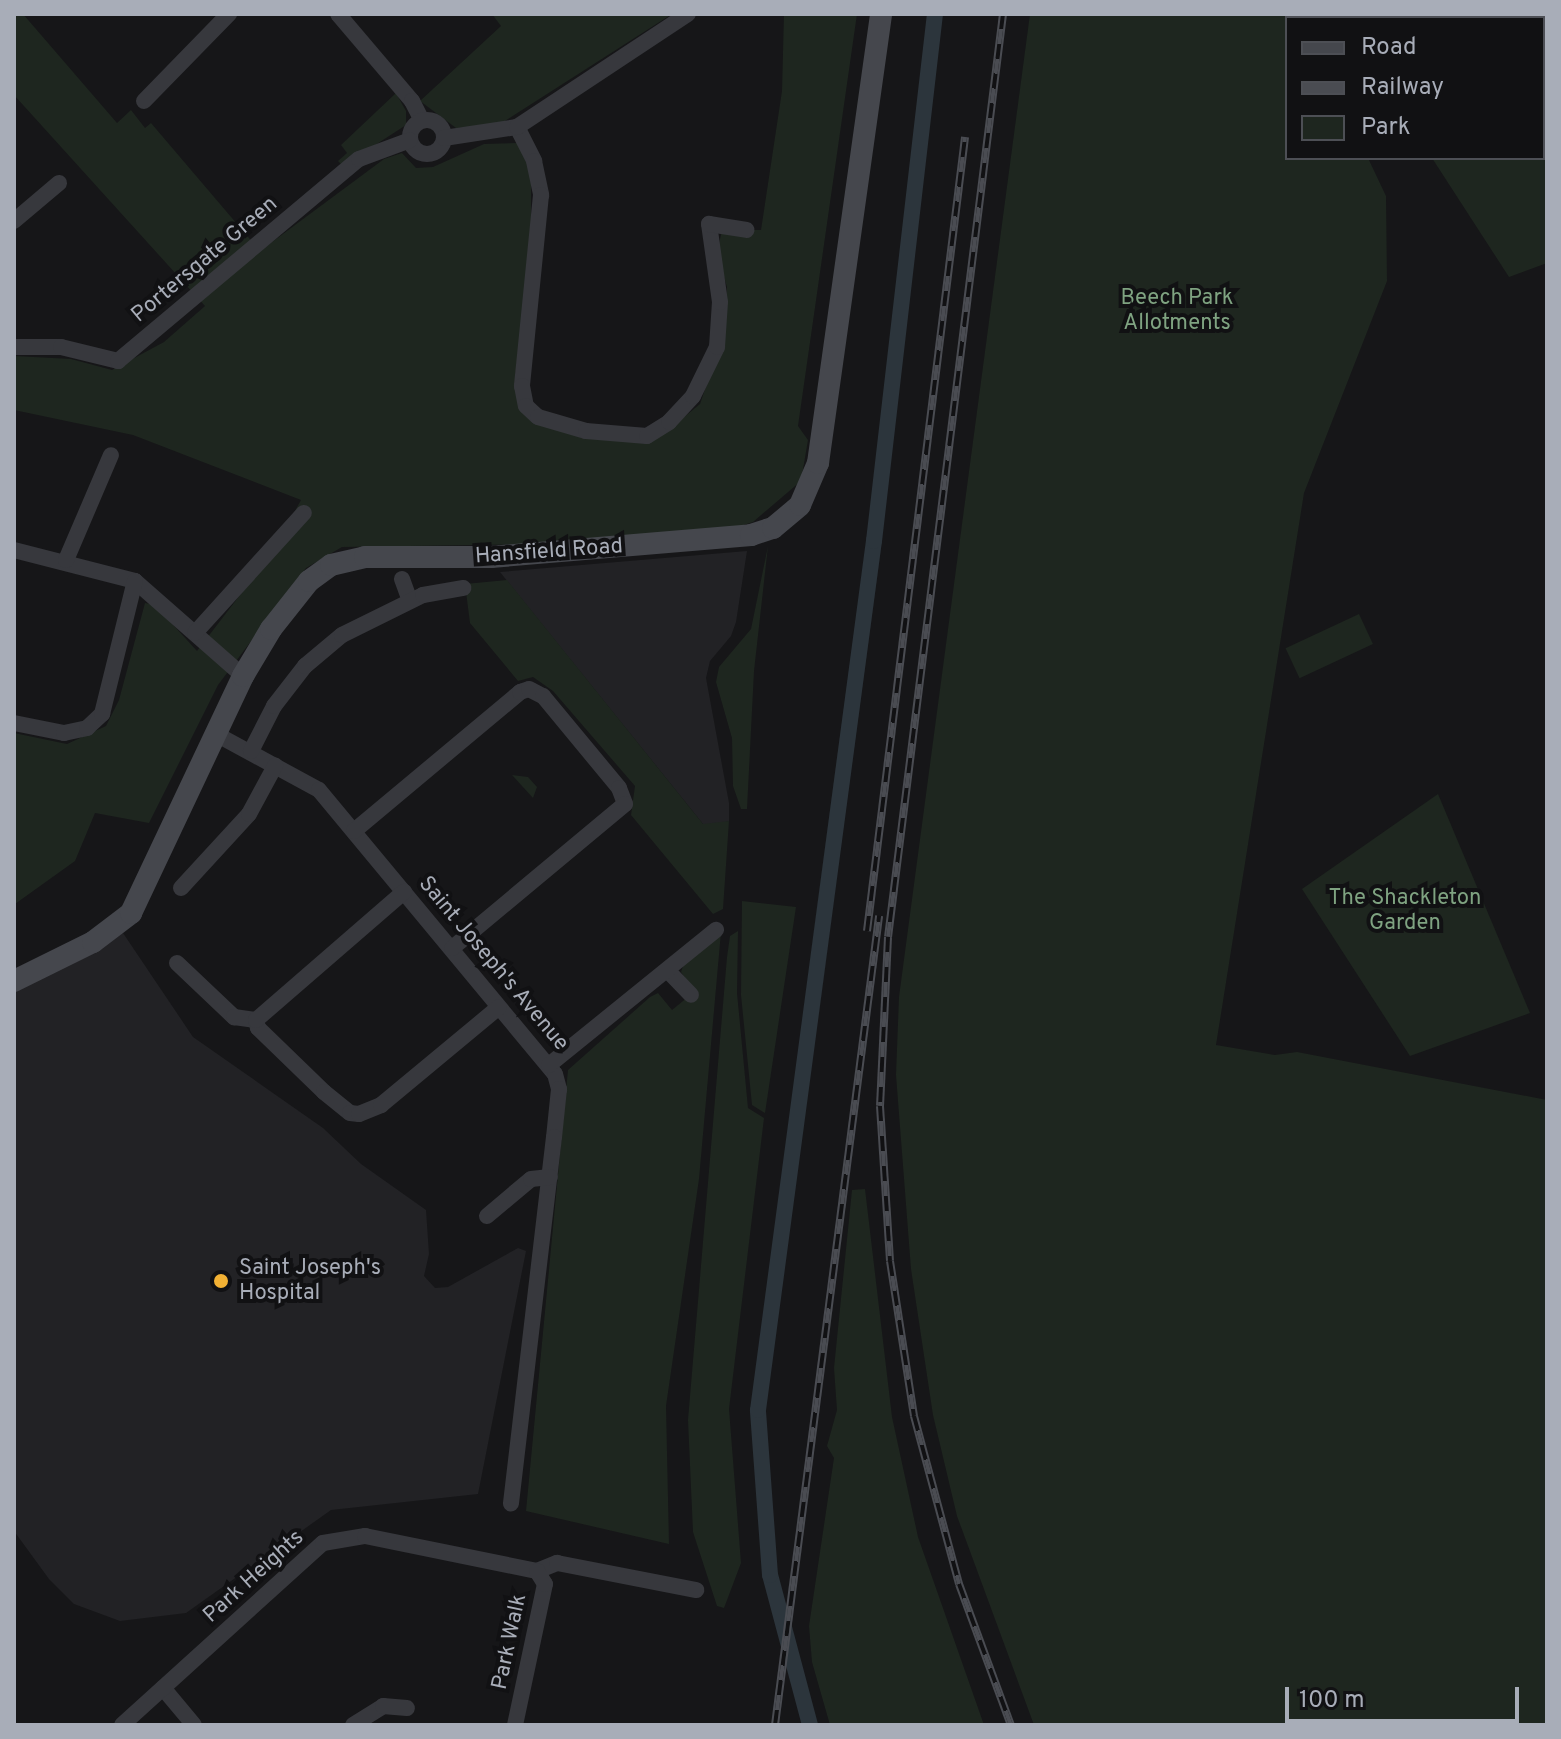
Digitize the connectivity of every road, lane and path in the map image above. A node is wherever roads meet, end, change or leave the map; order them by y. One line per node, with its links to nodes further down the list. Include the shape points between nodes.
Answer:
1 (229, 14): 5 (street)
2 (338, 14): 6 (street, via 412,101)
3 (688, 14): 7 (street)
4 (881, 14): 23 (street, Hansfield Road, via 818,463 813,485 787,519 751,535 491,557 365,557 331,565 309,581)
5 (144, 101)
6 (421, 119): 8 (street, via 438,124); 9 (street, via 413,125)
7 (517, 127): 8 (street); 12 (street, via 534,161 541,195 522,386 526,406 538,417 586,431 647,436 669,422 693,396 717,347 720,302 709,224)
8 (444, 138): 9 (street, via 430,154 418,151)
9 (410, 140): 13 (street, Portersgate Green, via 359,159 118,361 61,347)
10 (59, 183): 11 (street)
11 (14, 221)
12 (747, 230)
13 (14, 347)
14 (111, 455): 17 (street)
15 (304, 513): 22 (street)
16 (14, 550): 17 (street)
17 (66, 560): 19 (street)
18 (402, 579): 21 (street)
19 (135, 581): 22 (street); 24 (street, via 102,714 87,728 64,733)
20 (463, 588): 21 (street)
21 (410, 601): 26 (street, via 342,635 305,666 274,706)
22 (195, 633): 23 (street)
23 (243, 676): 25 (street, Hansfield Road)
24 (14, 723)
25 (214, 733): 26 (street, Saint Joseph's Avenue); 35 (street, Hansfield Road, via 131,913 93,942)
26 (251, 751): 27 (street, Saint Joseph's Avenue)
27 (275, 766): 28 (street, Saint Joseph's Avenue, via 319,790); 29 (street, via 249,814 191,870)
28 (354, 831): 30 (street, Saint Joseph's Avenue); 32 (street, via 520,692 529,689 543,696 619,788 625,804)
29 (181, 888)
30 (404, 892): 32 (street, Saint Joseph's Avenue); 38 (street)
31 (716, 930): 34 (street)
32 (452, 948): 37 (street, Saint Joseph's Avenue)
33 (177, 963): 38 (street, via 234,1017)
34 (668, 971): 36 (street); 39 (street)
35 (14, 981)
36 (691, 995)
37 (499, 1007): 38 (street, via 381,1105 359,1114 324,1092 258,1028); 39 (street, Saint Joseph's Avenue)
38 (256, 1020)
39 (549, 1065): 40 (street, Saint Joseph's Avenue, via 559,1089)
40 (550, 1177): 41 (street, via 531,1179); 42 (street, Saint Joseph's Avenue)
41 (487, 1216)
42 (511, 1503)
43 (537, 1571): 44 (street, Park Heights, via 557,1563); 45 (street, Park Heights, via 345,1536 323,1543); 50 (street, Park Walk, via 545,1584)
44 (696, 1590)
45 (163, 1688): 47 (street, Park Heights); 48 (street)
46 (407, 1708): 49 (street, via 383,1706)
47 (122, 1725)
48 (194, 1725)
49 (353, 1725)
50 (515, 1725)

